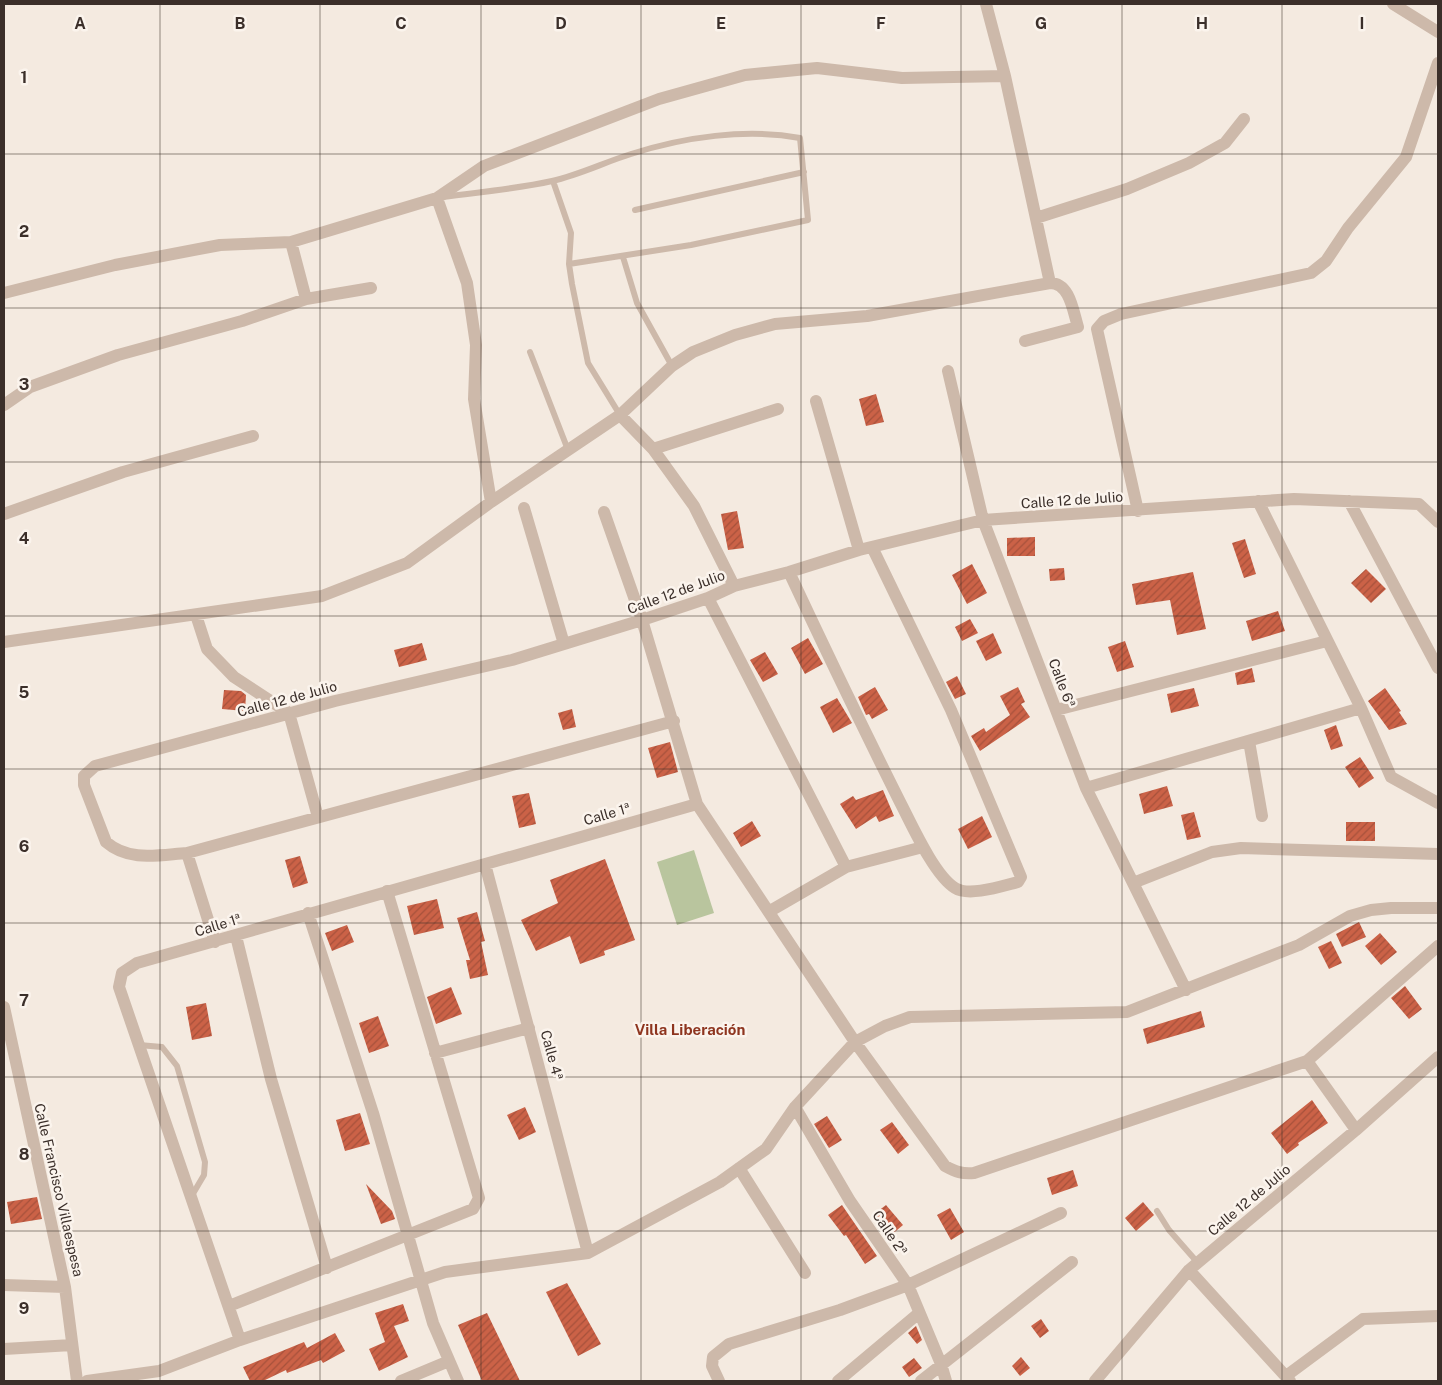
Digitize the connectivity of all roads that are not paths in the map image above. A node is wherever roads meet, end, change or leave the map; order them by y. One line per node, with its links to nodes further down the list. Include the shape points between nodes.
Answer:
1 (986, 4): 5 (street)
2 (1393, 4): 3 (street)
3 (1438, 32)
4 (1438, 63): 20 (street, via 1406,158 1348,228 1326,261 1311,273 1121,314 1104,320)
5 (1006, 76): 9 (street, via 902,78 817,68 745,75 659,99 484,166); 11 (street)
6 (1244, 119): 11 (street, via 1225,142 1189,163 1127,189)
7 (804, 172): 8 (lane, via 800,138 778,134 674,142); 10 (lane); 13 (lane, via 808,220)
8 (553, 181): 9 (lane); 14 (lane, via 571,233)
9 (437, 198): 12 (street); 34 (street, via 467,283 476,345 474,399)
10 (635, 210)
11 (1036, 218): 15 (street)
12 (291, 242): 17 (street, via 220,245 116,265); 18 (street)
13 (623, 257): 14 (lane); 23 (lane, via 637,303)
14 (569, 264): 28 (lane, via 588,363)
15 (1050, 283): 19 (street, via 1064,287); 23 (street, via 867,316 775,324 735,335 693,352)
16 (371, 288): 18 (street)
17 (4, 293)
18 (306, 299): 26 (street, via 242,321 118,355 30,388)
19 (1078, 327): 20 (street); 21 (street)
20 (1097, 329): 36 (street)
21 (1025, 340)
22 (530, 352): 31 (lane)
23 (672, 366): 28 (street)
24 (948, 372): 39 (street, Calle 6ª)
25 (816, 401): 42 (street)
26 (4, 405)
27 (778, 409): 30 (street)
28 (620, 415): 30 (street); 31 (street)
29 (253, 436): 38 (street, via 123,472)
30 (653, 449): 44 (street, via 694,506)
31 (568, 450): 34 (street)
32 (1258, 501): 33 (street, Calle 12 de Julio); 36 (street, Calle 12 de Julio); 48 (street)
33 (1350, 501): 40 (street, Calle 12 de Julio, via 1419,504); 51 (street)
34 (491, 502): 46 (street, via 407,564 322,596)
35 (524, 508): 50 (street)
36 (1138, 511): 39 (street, Calle 12 de Julio)
37 (604, 512): 47 (street)
38 (4, 514)
39 (983, 520): 41 (street, Calle 12 de Julio); 53 (street, Calle 6ª)
40 (1438, 522)
41 (872, 547): 42 (street, Calle 12 de Julio); 62 (street, via 951,710 1021,877 1018,882 984,890 956,890 946,882)
42 (859, 550): 43 (street, Calle 12 de Julio)
43 (789, 572): 44 (street, Calle 12 de Julio); 62 (street, via 858,720)
44 (734, 586): 45 (street, Calle 12 de Julio)
45 (708, 598): 47 (street, Calle 12 de Julio); 66 (street)
46 (196, 616): 49 (street, via 117,624); 54 (street, via 207,649 234,677)
47 (642, 620): 50 (street, Calle 12 de Julio); 55 (street)
48 (1327, 641): 52 (street); 53 (street)
49 (4, 642)
50 (564, 644): 54 (street, Calle 12 de Julio, via 512,660)
51 (1438, 668)
52 (1361, 708): 56 (street); 58 (street, via 1391,777)
53 (1056, 710): 57 (street, Calle 6ª)
54 (289, 714): 61 (street); 63 (street, Calle 12 de Julio, via 95,766 84,776 84,785 106,842 112,847 136,857)
55 (674, 721): 59 (street); 61 (street)
56 (1249, 740): 57 (street); 60 (street)
57 (1086, 788): 67 (street, Calle 6ª)
58 (1438, 803)
59 (697, 804): 65 (street, Calle 1ª); 70 (street)
60 (1262, 816)
61 (318, 817): 63 (street)
62 (923, 847): 66 (street)
63 (187, 853): 73 (street)
64 (1438, 854): 67 (street, via 1241,848 1212,852)
65 (485, 864): 68 (street, Calle 1ª); 77 (street, Calle 4ª)
66 (846, 867): 70 (street)
67 (1133, 883): 75 (street, Calle 6ª)
68 (387, 891): 71 (street, Calle 1ª); 80 (street)
69 (1438, 908): 75 (street, via 1391,908 1350,916 1299,944)
70 (770, 911): 78 (street)
71 (308, 913): 72 (street, Calle 1ª); 90 (street)
72 (236, 936): 73 (street, Calle 1ª); 94 (street, via 273,1086)
73 (215, 942): 79 (street, Calle 1ª, via 137,963 122,973 119,987)
74 (1438, 946): 82 (street)
75 (1186, 990): 78 (street, via 1127,1012 910,1017 884,1026)
76 (4, 1007): 83 (street, Calle Francisco Villaespesa)
77 (529, 1028): 80 (street); 91 (street, Calle 4ª)
78 (856, 1042): 82 (street, via 946,1166 962,1174 974,1173); 84 (street)
79 (139, 1045): 87 (street, Calle 1ª); 87 (lane, via 162,1047 177,1066 205,1162 204,1175)
80 (435, 1053): 90 (street, via 479,1198 473,1209)
81 (1438, 1057): 85 (street, Calle 12 de Julio)
82 (1307, 1061): 85 (street)
83 (9, 1063): 99 (street, Calle Francisco Villaespesa)
84 (795, 1107): 86 (street, via 766,1150); 98 (street, Calle 2ª, via 850,1201)
85 (1356, 1130): 93 (street, Calle 12 de Julio)
86 (739, 1168): 91 (street, via 720,1182); 95 (street)
87 (191, 1197): 100 (street, Calle 1ª)
88 (1157, 1211): 93 (lane)
89 (1061, 1213): 98 (street)
90 (409, 1234): 94 (street); 96 (street)
91 (588, 1253): 96 (street, via 445,1272)
92 (1072, 1262): 107 (street)
93 (1193, 1267): 109 (street); 119 (street, Calle 12 de Julio)
94 (327, 1268): 100 (street)
95 (805, 1273)
96 (419, 1279): 103 (street); 106 (street)
97 (4, 1285): 99 (street)
98 (908, 1285): 101 (street, Calle 2ª); 115 (street, via 729,1344 713,1357 712,1366)
99 (65, 1287): 104 (street, Calle Francisco Villaespesa)
100 (229, 1306): 103 (street, Calle 1ª)
101 (919, 1313): 107 (street, Calle 2ª); 116 (street)
102 (1438, 1316): 109 (street, via 1363,1319)
103 (240, 1340): 108 (street)
104 (72, 1345): 105 (street); 110 (street, Calle Francisco Villaespesa)
105 (4, 1349)
106 (449, 1361): 113 (street); 114 (street)
107 (941, 1364): 117 (street); 118 (street, Calle 2ª)
108 (161, 1376): 111 (street); 112 (street)
109 (1288, 1379)
110 (77, 1381)
111 (87, 1381)
112 (140, 1381)
113 (401, 1381)
114 (458, 1381)
115 (719, 1381)
116 (838, 1381)
117 (921, 1381)
118 (946, 1381)
119 (1095, 1381)

